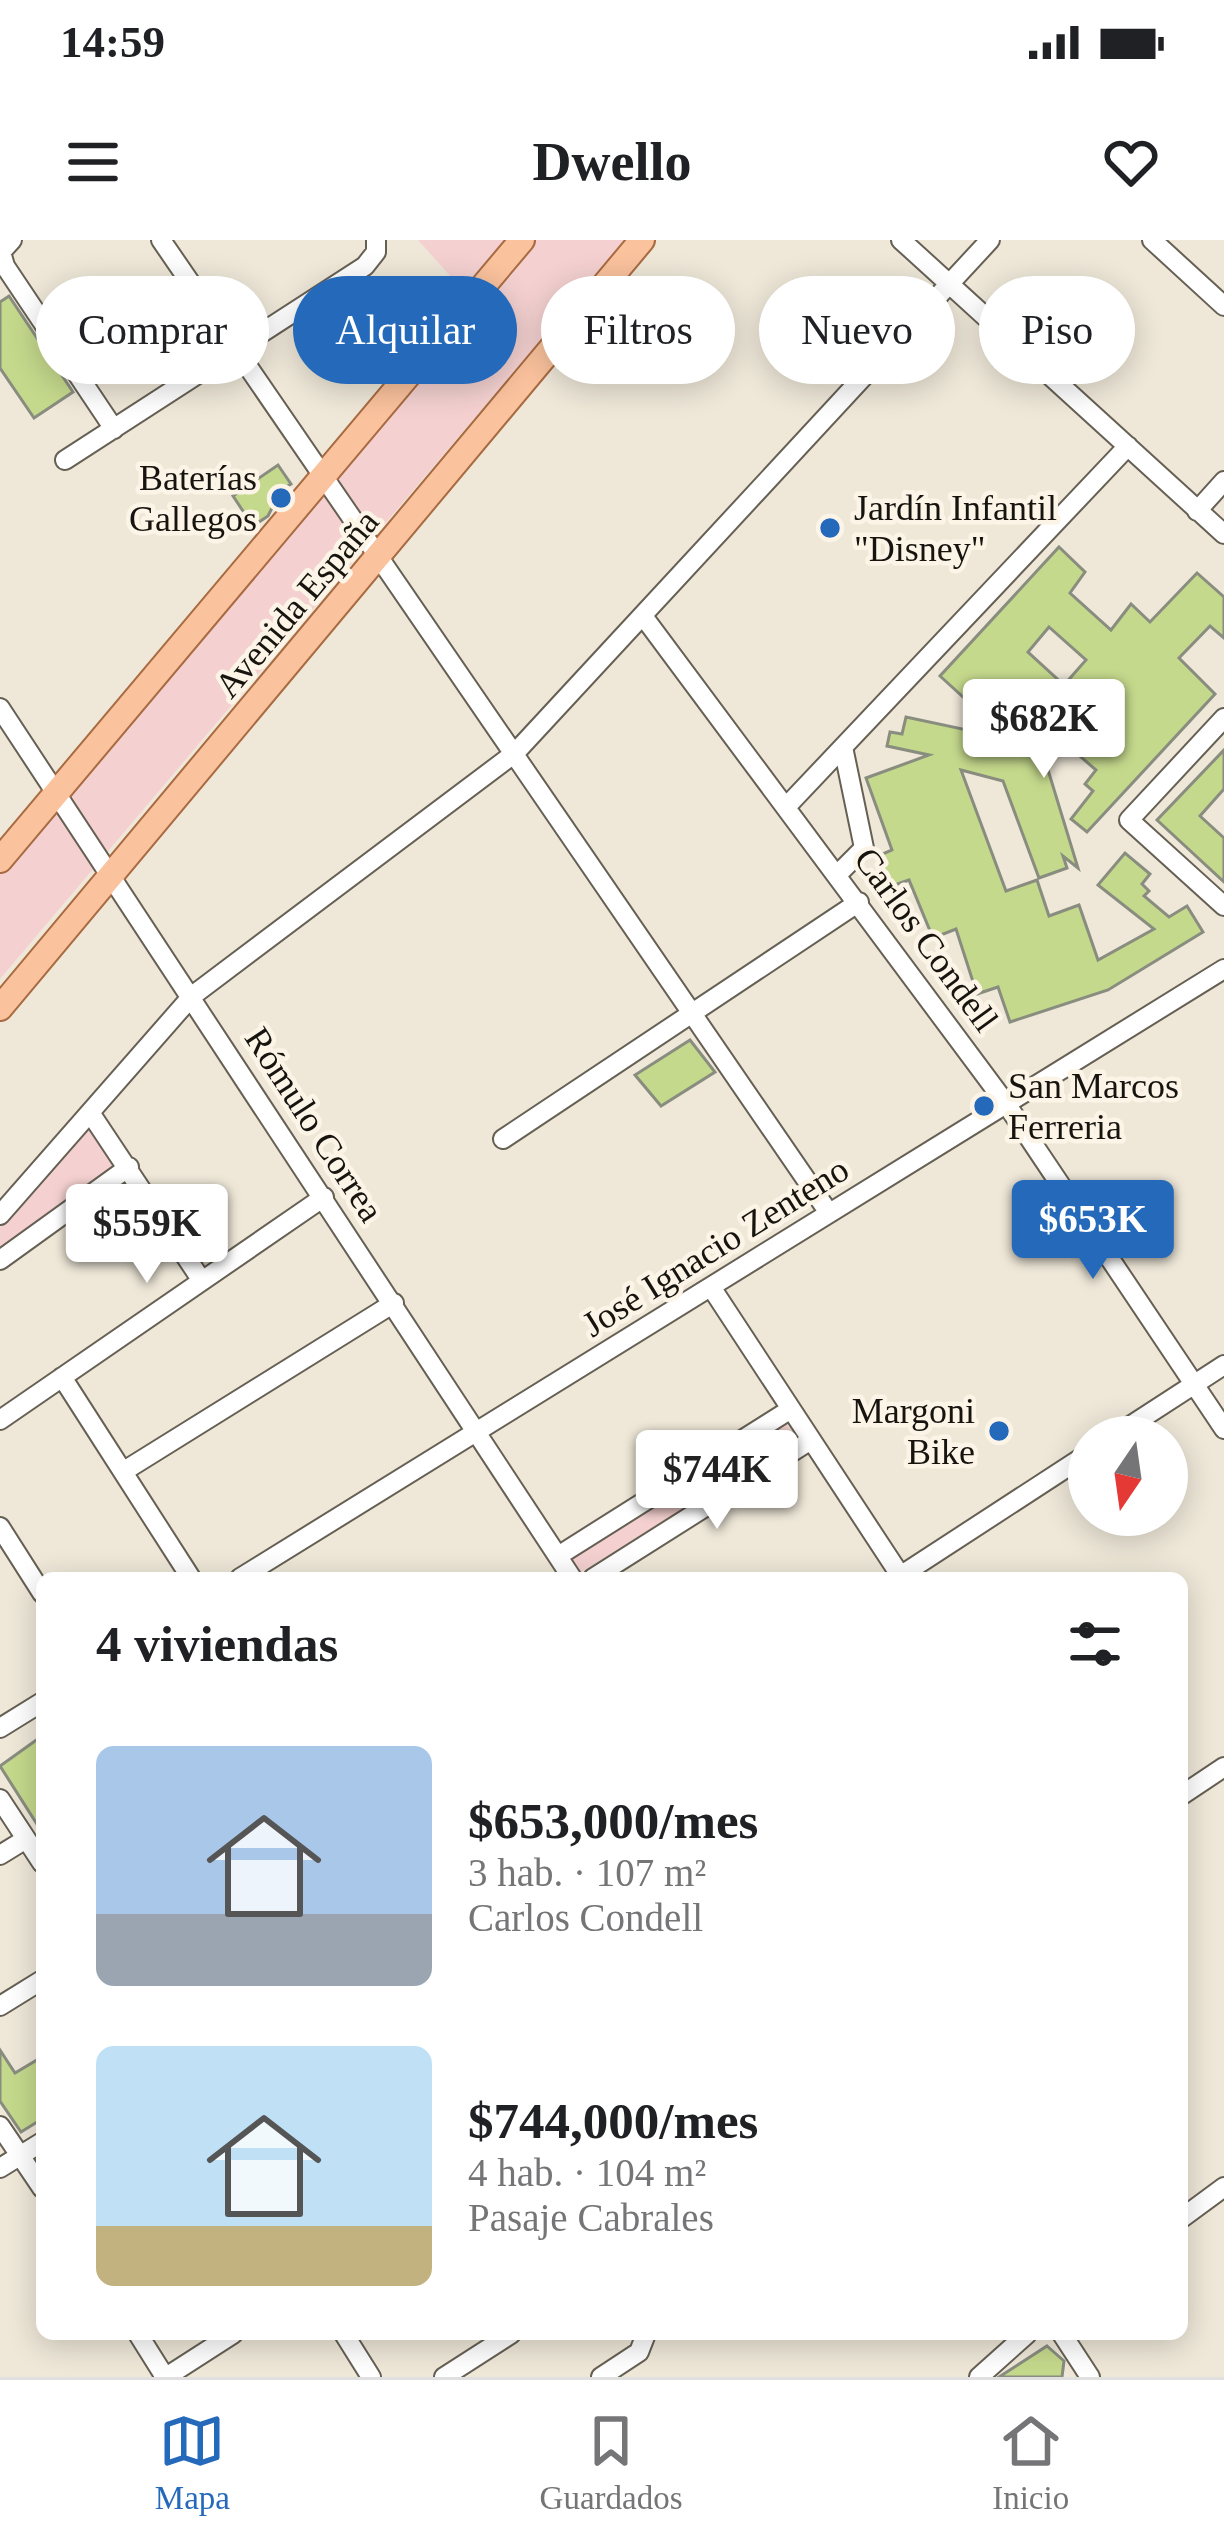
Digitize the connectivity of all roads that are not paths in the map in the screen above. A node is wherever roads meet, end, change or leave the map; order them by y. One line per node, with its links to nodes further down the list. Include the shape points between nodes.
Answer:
1 (12, 240): 18 (street, via 2,252 5,266)
2 (161, 240): 9 (street)
3 (376, 240): 14 (street, via 364,266)
4 (522, 240): 21 (main road, Avenida España)
5 (643, 240): 25 (main road, Avenida España)
6 (901, 240): 10 (street)
7 (990, 240): 11 (street)
8 (1152, 240): 13 (street)
9 (185, 276)
10 (942, 276)
11 (955, 279)
12 (955, 288): 19 (street)
13 (1224, 305)
14 (269, 329)
15 (184, 384): 18 (street)
16 (258, 384): 21 (street)
17 (859, 384): 26 (street)
18 (114, 429): 20 (street)
19 (1128, 446): 23 (street); 29 (street)
20 (65, 460)
21 (321, 479): 25 (street); 31 (main road, Avenida España)
22 (1224, 482): 23 (street)
23 (1198, 511): 24 (street)
24 (1224, 535)
25 (380, 559): 30 (street); 35 (main road, Avenida España)
26 (644, 616): 30 (street); 32 (street, Carlos Condell)
27 (1, 710): 31 (street, Rómulo Correa)
28 (1224, 718): 37 (street, via 1130,820)
29 (843, 747): 32 (street); 34 (street, via 865,848)
30 (515, 753): 39 (street); 41 (street)
31 (56, 795): 33 (main road, Avenida España); 35 (street, Rómulo Correa)
32 (788, 805): 34 (street, Carlos Condell)
33 (0, 860)
34 (838, 874): 36 (street, Carlos Condell)
35 (115, 878): 39 (street, Rómulo Correa); 40 (main road, Avenida España)
36 (859, 902): 41 (street); 42 (street, Carlos Condell)
37 (1224, 906)
38 (1224, 969): 42 (street, José Ignacio Zenteno)
39 (192, 996): 43 (street); 46 (street, Rómulo Correa)
40 (0, 1008)
41 (692, 1013): 44 (street); 47 (street)
42 (1007, 1105): 47 (street, José Ignacio Zenteno); 55 (street, Carlos Condell)
43 (91, 1114): 45 (street); 48 (street)
44 (503, 1139)
45 (129, 1167): 49 (street); 50 (street)
46 (324, 1197): 50 (street); 52 (street, Rómulo Correa)
47 (829, 1214): 51 (street, José Ignacio Zenteno)
48 (0, 1215)
49 (0, 1260)
50 (202, 1281): 54 (street)
51 (711, 1287): 56 (street); 60 (street, José Ignacio Zenteno)
52 (394, 1303): 60 (street, Rómulo Correa); 63 (street)
53 (1224, 1365): 55 (street)
54 (62, 1377): 58 (street); 63 (street)
55 (1194, 1385): 57 (street); 59 (street, Carlos Condell)
56 (791, 1409): 61 (street); 65 (street)
57 (1146, 1416)
58 (0, 1420)
59 (1224, 1430)
60 (480, 1431): 65 (street, Rómulo Correa); 67 (street, José Ignacio Zenteno)
61 (811, 1440): 69 (street); 70 (street)
62 (1068, 1467): 71 (street)
63 (124, 1471): 66 (street)
64 (0, 1527): 72 (street)
65 (558, 1556): 68 (street, Rómulo Correa)
66 (186, 1572)
67 (254, 1572)
68 (568, 1572)
69 (602, 1572)
70 (897, 1572)
71 (908, 1572)
72 (36, 1584)
73 (36, 1706): 74 (street)
74 (0, 1728)
75 (1224, 1767): 76 (street)
76 (1188, 1791)
77 (0, 1799): 78 (street)
78 (26, 1839): 79 (street); 80 (street)
79 (36, 1854)
80 (0, 1855)
81 (36, 1984): 82 (street)
82 (0, 2006)
83 (0, 2126): 85 (street)
84 (36, 2147): 85 (street)
85 (20, 2156): 86 (street); 87 (street)
86 (0, 2168)
87 (36, 2179)
88 (1224, 2187): 89 (street)
89 (1188, 2214)
90 (142, 2340): 97 (street)
91 (224, 2340): 97 (street)
92 (348, 2340): 98 (street)
93 (502, 2340): 99 (street)
94 (643, 2340): 100 (street)
95 (1020, 2340): 101 (street)
96 (1066, 2340): 102 (street)
97 (166, 2377)
98 (371, 2377)
99 (444, 2377)
100 (601, 2377)
101 (979, 2377)
102 (1090, 2377)

